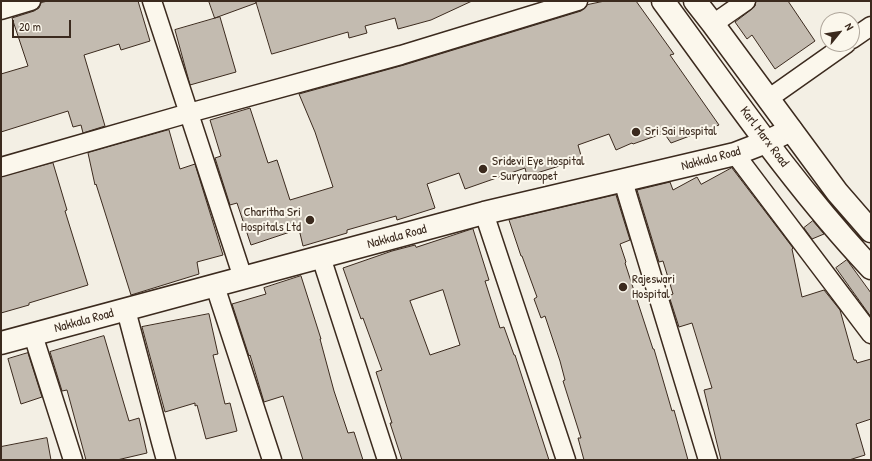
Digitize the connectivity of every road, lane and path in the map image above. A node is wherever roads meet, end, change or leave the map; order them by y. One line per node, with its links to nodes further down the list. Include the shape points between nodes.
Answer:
1 (31, 1): 7 (street)
2 (152, 1): 13 (street)
3 (578, 1): 13 (street, via 394,57)
4 (663, 1): 15 (street, Karl Marx Road)
5 (694, 1): 8 (street, Karl Marx Road)
6 (746, 1): 8 (street)
7 (1, 10)
8 (713, 24): 12 (street, Karl Marx Road)
9 (871, 26): 10 (street)
10 (860, 34)
11 (835, 52): 12 (street)
12 (768, 99): 14 (street, Karl Marx Road)
13 (189, 113): 17 (street); 23 (street)
14 (791, 130): 15 (street, Nakkala Road); 20 (street, Karl Marx Road, via 837,192)
15 (766, 142): 16 (street, Nakkala Road); 22 (street, Karl Marx Road, via 840,235)
16 (735, 154): 18 (street, Nakkala Road); 26 (street)
17 (1, 167)
18 (623, 181): 19 (street, Nakkala Road); 34 (street)
19 (484, 213): 21 (street, Nakkala Road); 33 (street)
20 (871, 231)
21 (321, 257): 23 (street, Nakkala Road); 32 (street)
22 (871, 268)
23 (243, 278): 24 (street, Nakkala Road)
24 (215, 286): 25 (street, Nakkala Road); 31 (street)
25 (126, 310): 27 (street, Nakkala Road); 30 (street)
26 (871, 334)
27 (33, 335): 28 (street, Nakkala Road); 29 (street)
28 (1, 343)
29 (73, 460)
30 (166, 460)
31 (272, 460)
32 (387, 460)
33 (566, 460)
34 (708, 460)

